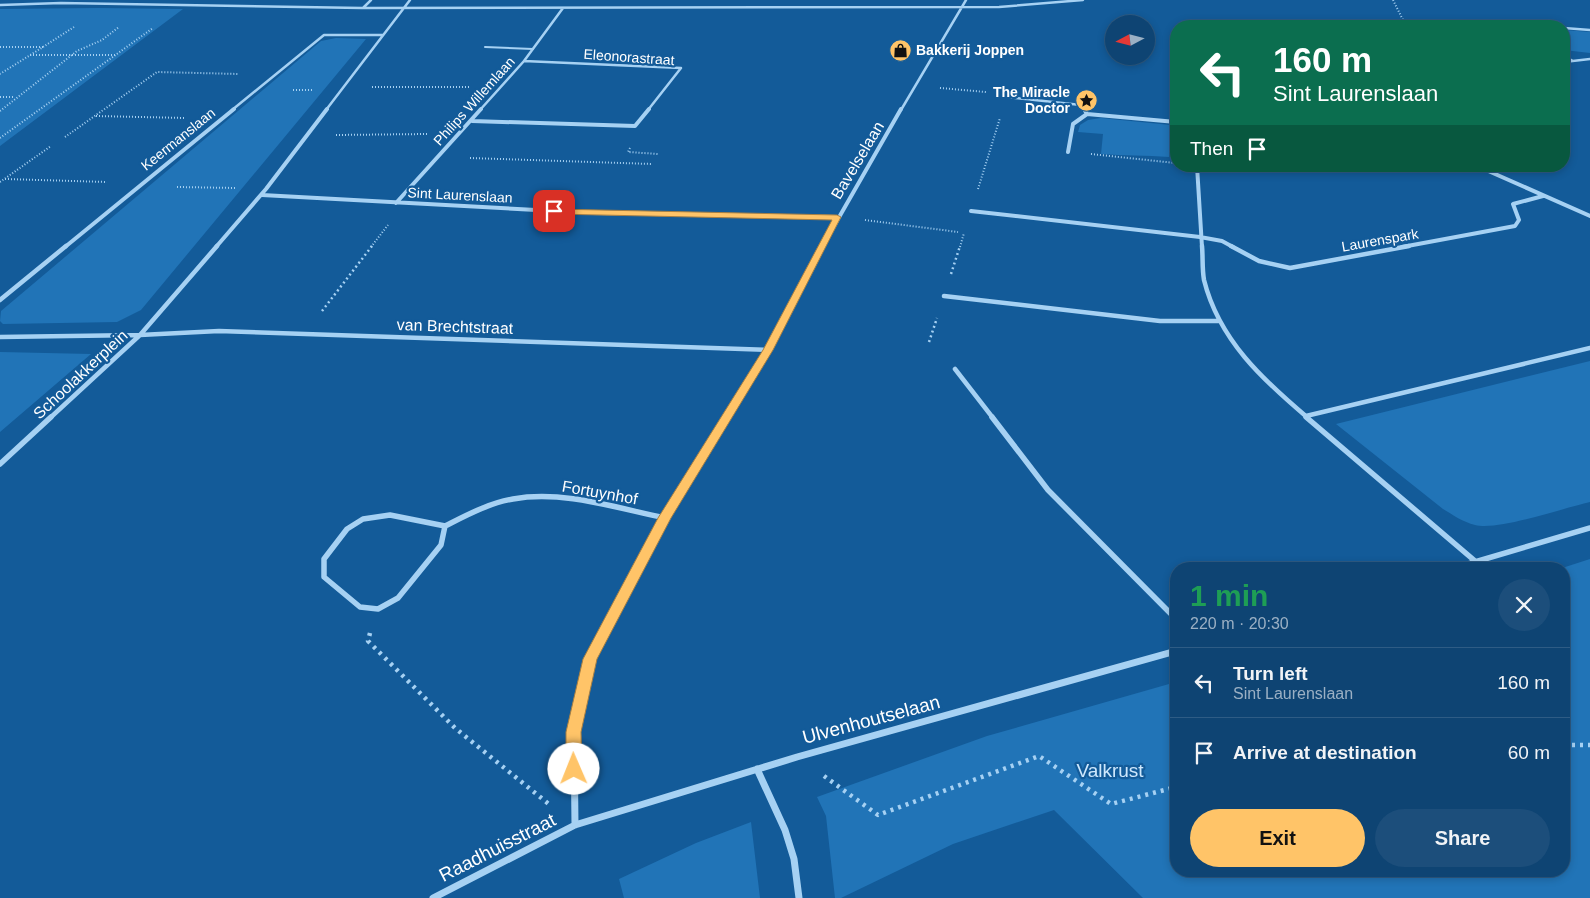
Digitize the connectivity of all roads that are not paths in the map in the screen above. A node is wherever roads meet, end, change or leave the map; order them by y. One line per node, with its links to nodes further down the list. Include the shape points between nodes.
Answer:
1 (371, 0): 10 (street)
2 (410, 0): 7 (street)
3 (770, 0): 8 (street)
4 (966, 0): 9 (street, Bavelselaan)
5 (1083, 0): 9 (street)
6 (0, 5): 10 (street)
7 (402, 7): 10 (street); 11 (street); 14 (street)
8 (768, 7): 9 (street); 11 (street)
9 (963, 7): 34 (street, Bavelselaan)
10 (362, 8)
11 (563, 8): 16 (street, Philips Willemlaan)
12 (1570, 28): 13 (street)
13 (1590, 30)
14 (383, 35): 29 (street); 37 (street, Keermanslaan, via 324,34)
15 (485, 47): 16 (lane)
16 (533, 48): 19 (street, Philips Willemlaan)
17 (1570, 59): 21 (street)
18 (1590, 59): 21 (street)
19 (524, 61): 24 (street, Philips Willemlaan); 24 (street, Eleonorastraat, via 680,68 635,126)
20 (1570, 61): 21 (street)
21 (1573, 61)
22 (1006, 97): 23 (street, via 1081,105)
23 (1087, 114): 25 (street); 26 (street, via 1073,124)
24 (472, 120): 31 (street, Philips Willemlaan)
25 (1170, 121)
26 (1068, 152)
27 (1196, 172): 35 (street)
28 (1490, 172): 30 (street)
29 (262, 195): 31 (street, Sint Laurenslaan); 39 (street)
30 (1542, 196): 33 (street); 35 (street, Laurenspark, via 1513,204 1520,220 1515,226 1290,268 1258,261 1222,241)
31 (396, 203): 34 (street, Sint Laurenslaan, via 592,213)
32 (971, 211): 35 (street, Laurenspark)
33 (1590, 216)
34 (837, 217): 42 (street, Bavelselaan)
35 (1200, 237): 38 (street, via 1204,279)
36 (944, 296): 38 (street, via 1160,321)
37 (0, 300)
38 (1219, 321): 44 (street, via 1245,360)
39 (140, 335): 40 (street, Schoolakkerplein); 42 (street, van Brechtstraat, via 219,331); 45 (street, Schoolakkerplein)
40 (0, 337)
41 (1590, 348): 44 (street)
42 (768, 350): 46 (street, Bavelselaan)
43 (955, 369): 51 (street, via 1048,490)
44 (1306, 416): 49 (street)
45 (0, 464)
46 (665, 518): 47 (street, Fortuynhof, via 559,497 513,499 479,509); 54 (street, Bavelselaan, via 590,659 574,732)
47 (445, 526): 47 (street, via 390,515 364,519 347,529 324,558 324,577 360,607 378,609 398,598 441,545)
48 (1590, 528): 49 (street)
49 (1475, 561): 50 (street)
50 (1472, 562)
51 (1170, 613)
52 (1170, 653): 53 (street, Ulvenhoutselaan)
53 (757, 769): 54 (street, Ulvenhoutselaan); 56 (street, via 785,830 794,859)
54 (575, 825): 55 (street, Raadhuisstraat)
55 (433, 898)
56 (799, 898)

